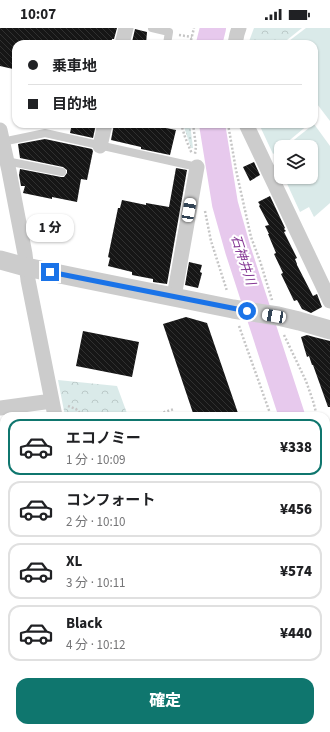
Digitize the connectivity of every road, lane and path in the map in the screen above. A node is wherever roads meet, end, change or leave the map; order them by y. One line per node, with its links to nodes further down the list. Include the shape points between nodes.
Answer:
1 (126, 28): 7 (street)
2 (152, 28): 8 (lane, via 169,32)
3 (194, 28): 6 (path)
4 (239, 28): 10 (street)
5 (176, 35): 6 (path)
6 (192, 37): 9 (path)
7 (123, 40)
8 (168, 40)
9 (191, 40)
10 (236, 40)
11 (104, 128): 17 (street)
12 (182, 128): 18 (path)
13 (194, 128): 18 (path)
14 (229, 128): 27 (path, via 251,237)
15 (248, 128): 25 (street)
16 (1, 136): 17 (lane, via 44,133); 19 (street)
17 (100, 146): 18 (lane)
18 (196, 164): 24 (street)
19 (5, 167): 20 (lane); 23 (street)
20 (62, 172)
21 (204, 204): 26 (path, via 211,241)
22 (0, 260): 23 (street)
23 (26, 267): 24 (street); 30 (street)
24 (174, 297): 26 (street)
25 (330, 301)
26 (234, 309): 27 (street); 33 (path)
27 (276, 316): 28 (street); 34 (path, via 306,381)
28 (330, 330)
29 (0, 408): 30 (street)
30 (54, 409)
31 (174, 409): 32 (path)
32 (165, 412)
33 (269, 412)
34 (316, 412)

